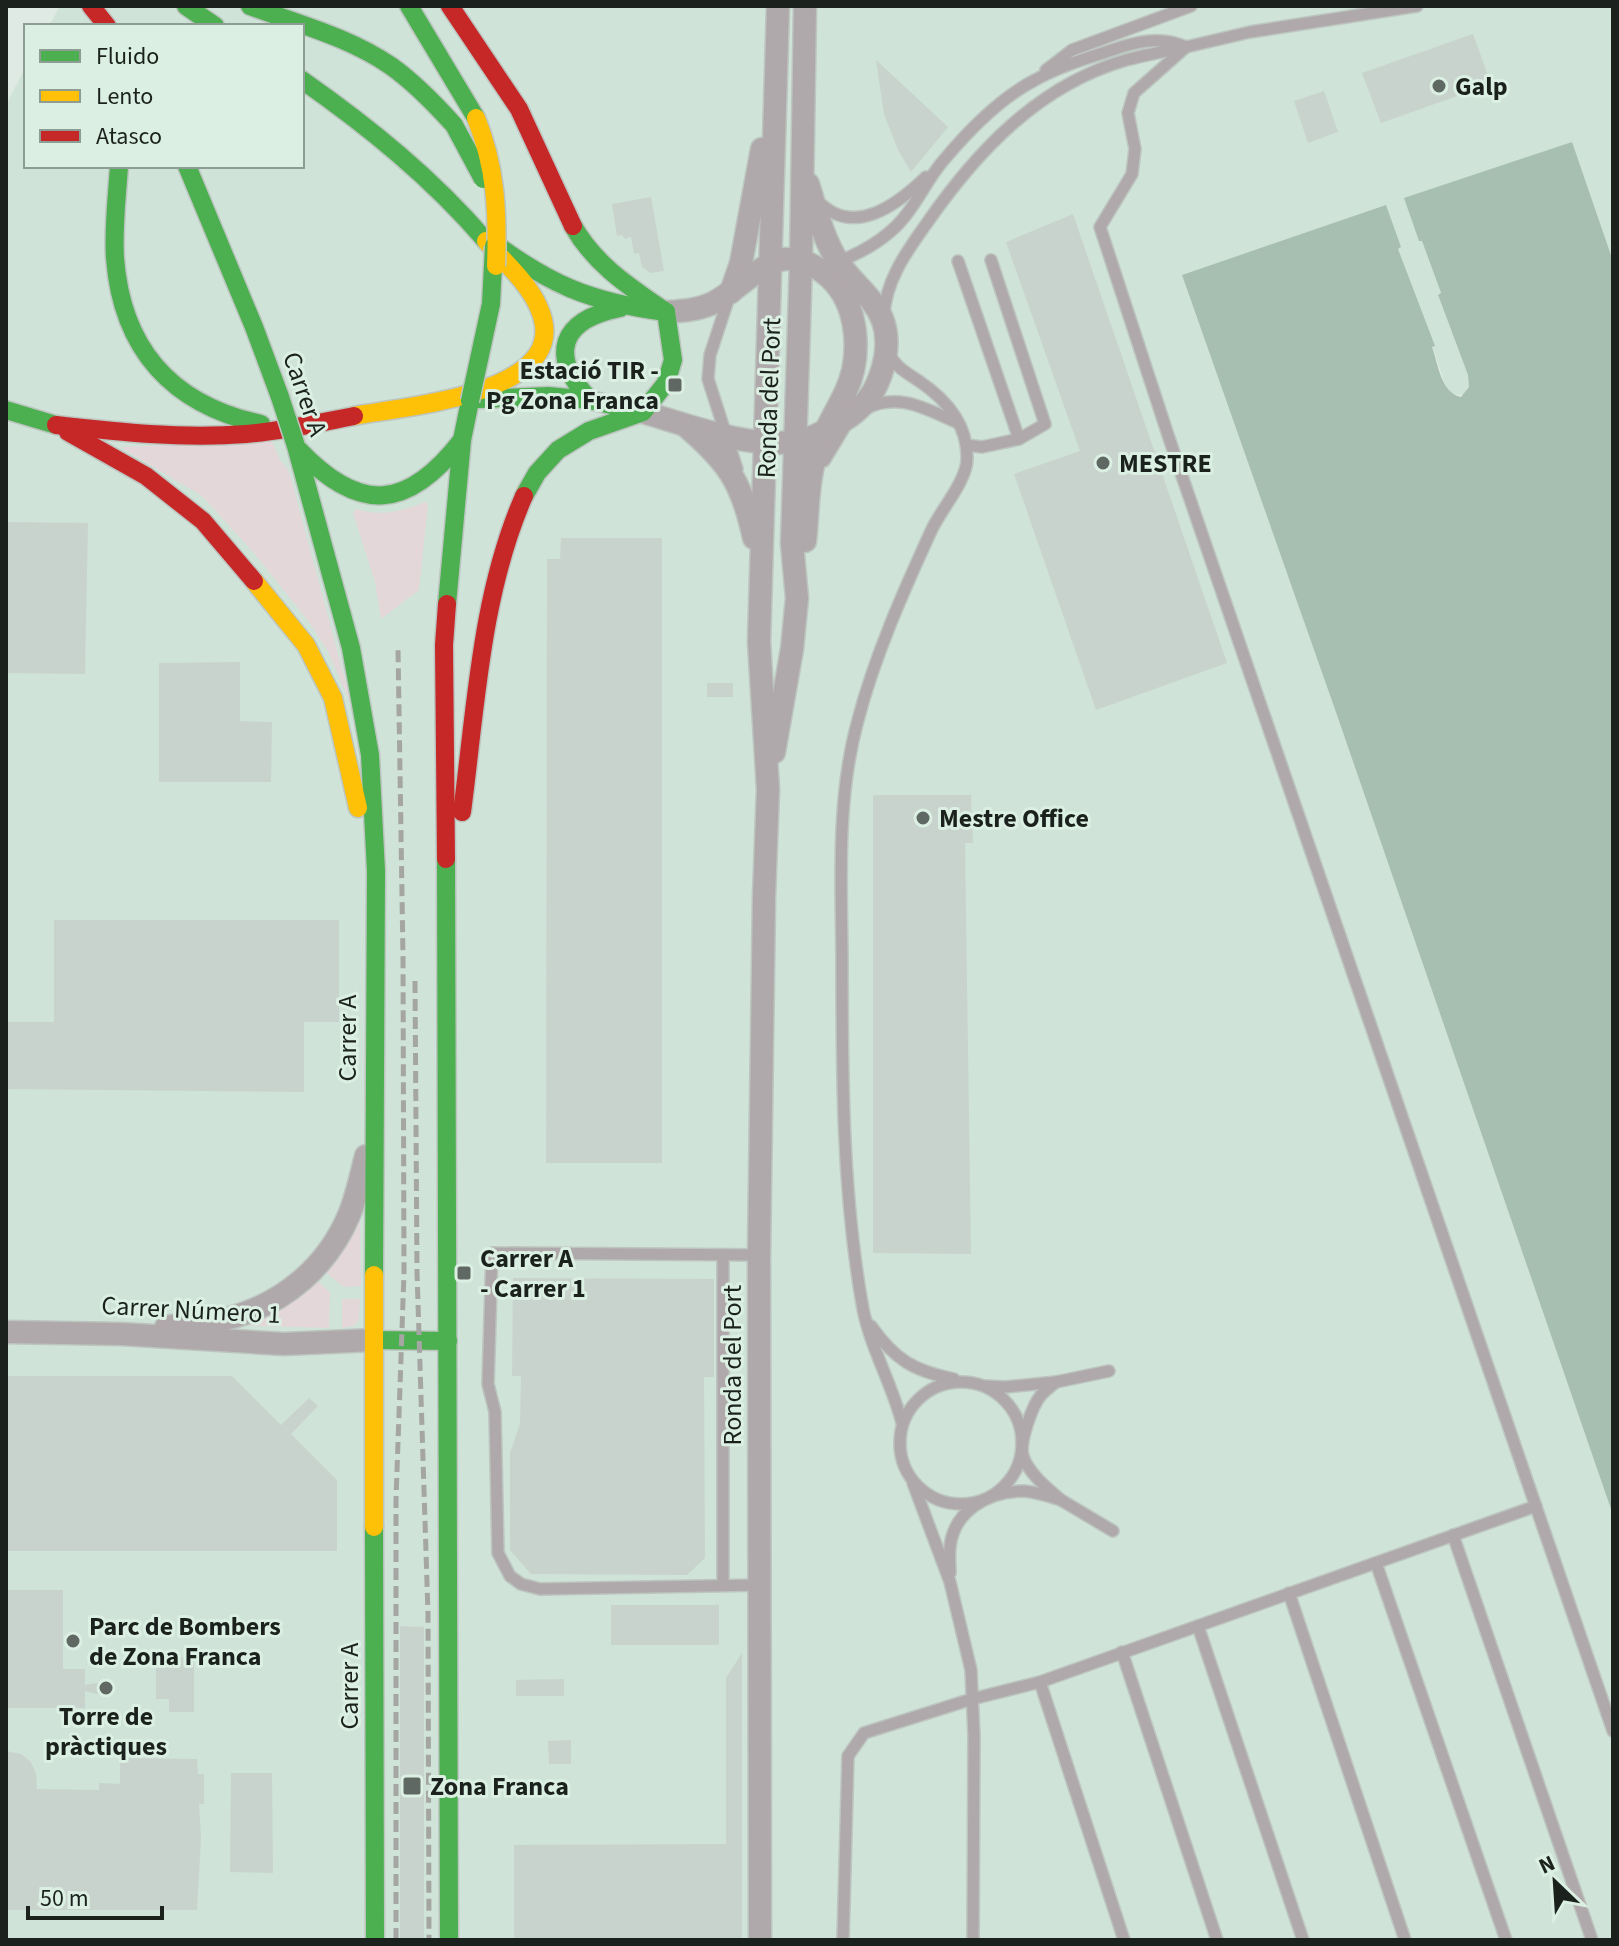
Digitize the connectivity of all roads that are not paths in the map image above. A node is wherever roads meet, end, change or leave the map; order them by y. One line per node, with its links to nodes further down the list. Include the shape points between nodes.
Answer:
1 (77, 6): 11 (main road)
2 (91, 6): 12 (main road)
3 (186, 6): 13 (main road)
4 (250, 6): 14 (main road, bridge)
5 (409, 6): 35 (main road, bridge, via 476,118 495,170)
6 (450, 6): 38 (main road, via 519,109 581,240 608,271)
7 (778, 6): 19 (street, Ronda del Port)
8 (805, 6): 22 (street, Ronda del Port)
9 (1191, 6): 17 (lane, via 1072,50)
10 (1417, 6): 16 (lane)
11 (87, 24)
12 (105, 24)
13 (212, 24)
14 (296, 24)
15 (304, 27): 35 (main road, bridge, via 366,51 410,81 454,125 491,206)
16 (1186, 47): 17 (lane, via 1162,40 1140,42); 39 (lane, via 1091,74 1041,102 999,135 951,187 908,249 888,291); 81 (lane, via 1134,93 1128,113 1135,149 1132,174 1100,227)
17 (1034, 80): 23 (lane, via 992,111)
18 (304, 81): 21 (main road)
19 (774, 88): 34 (street, Ronda del Port); 36 (street)
20 (304, 91): 21 (main road)
21 (326, 96): 29 (main road, via 384,141)
22 (803, 143): 28 (street); 33 (street, Ronda del Port)
23 (940, 164): 28 (lane, via 899,200 868,215 833,214); 32 (lane, via 896,228)
24 (119, 168): 48 (main road, via 117,284 127,320 146,355 173,386 210,409 257,424)
25 (188, 168): 27 (main road, Carrer A)
26 (202, 168): 27 (main road)
27 (195, 183): 56 (main road, Carrer A, bridge)
28 (810, 190): 32 (street)
29 (478, 230): 37 (main road, via 523,267 557,286); 41 (main road, via 538,306 543,339 534,361 523,371 497,384)
30 (991, 260): 51 (lane, via 1045,424)
31 (958, 261): 51 (lane)
32 (838, 262): 33 (lane); 39 (street, via 875,304)
33 (808, 264): 34 (street, via 786,259); 49 (street, via 835,282 853,320 851,377); 54 (street, Ronda del Port)
34 (770, 265): 36 (street); 53 (street, Ronda del Port)
35 (496, 266): 52 (main road, bridge)
36 (731, 292): 38 (street, via 700,309); 50 (lane, via 708,368)
37 (622, 308): 38 (main road); 40 (main road, via 590,314 566,339 567,370)
38 (666, 312): 43 (main road, via 671,372)
39 (885, 335): 44 (street, via 877,385); 47 (lane, via 897,367 940,397)
40 (590, 400): 41 (main road, via 548,396); 43 (main road)
41 (434, 401): 48 (main road)
42 (6, 410): 46 (main road)
43 (643, 412): 45 (street); 63 (main road, via 589,431 558,450 526,490 510,527 485,635 464,789)
44 (851, 417): 47 (lane, via 880,402 909,402); 49 (street); 57 (lane, via 829,450)
45 (683, 424): 50 (street); 58 (street, via 720,457)
46 (56, 425): 48 (main road, via 197,436); 62 (main road, via 146,476 203,521 306,645 333,698)
47 (962, 425): 55 (lane)
48 (298, 426)
49 (824, 432): 54 (street); 57 (street, via 810,477)
50 (725, 435): 53 (street); 58 (lane)
51 (1019, 439): 55 (lane)
52 (462, 440): 56 (main road, via 447,463 418,486 384,497 334,483); 63 (main road, via 444,645)
53 (765, 442): 54 (street); 59 (street, Ronda del Port)
54 (796, 442): 60 (street, Ronda del Port, via 792,544)
55 (966, 445): 67 (lane, via 964,472 910,576 867,690 847,762 842,1030 848,1185)
56 (296, 446): 62 (main road, Carrer A, via 365,717)
57 (809, 507): 60 (street)
58 (747, 508): 59 (street)
59 (761, 574): 61 (street, Ronda del Port, via 759,642)
60 (797, 598): 61 (street, Ronda del Port)
61 (768, 789): 66 (street, Ronda del Port)
62 (375, 895): 64 (main road, Carrer A)
63 (447, 1001): 71 (main road)
64 (373, 1132): 69 (street, Carrer Número 1, via 338,1238 298,1285 233,1317); 70 (main road, Carrer A)
65 (723, 1255): 66 (lane); 86 (lane); 86 (lane, via 492,1253 488,1384 495,1412 498,1553 510,1576 540,1589)
66 (759, 1255): 87 (street, Ronda del Port)
67 (863, 1307): 73 (lane, via 880,1339 907,1364); 76 (lane)
68 (6, 1332): 69 (street, Carrer Número 1)
69 (121, 1334): 70 (street, Carrer Número 1, via 284,1344)
70 (374, 1340): 71 (main road); 94 (main road, Carrer A)
71 (448, 1341): 95 (main road)
72 (1109, 1371): 74 (lane)
73 (965, 1381): 75 (lane); 76 (lane, via 926,1391)
74 (1056, 1382): 75 (lane); 77 (lane, via 1034,1407)
75 (985, 1386): 77 (lane, via 1015,1412)
76 (902, 1423): 78 (lane, via 899,1444)
77 (1022, 1451): 79 (lane, via 1004,1487); 80 (lane, via 1042,1483)
78 (913, 1483): 79 (lane, via 948,1503); 85 (lane)
79 (987, 1498): 80 (lane, via 1023,1491); 85 (lane, via 971,1507 955,1527)
80 (1061, 1500): 82 (lane)
81 (1536, 1506): 83 (lane); 93 (lane)
82 (1113, 1531)
83 (1453, 1535): 84 (lane); 104 (lane)
84 (1376, 1563): 88 (lane); 103 (lane)
85 (950, 1582): 92 (lane, via 967,1646)
86 (723, 1585): 87 (lane)
87 (760, 1585): 96 (street, Ronda del Port)
88 (1289, 1593): 89 (lane); 102 (lane)
89 (1198, 1626): 90 (lane); 101 (lane)
90 (1122, 1652): 91 (lane); 100 (lane)
91 (1040, 1682): 92 (lane); 99 (lane)
92 (972, 1699): 97 (lane, via 864,1733 848,1756); 98 (lane)
93 (1613, 1731)
94 (375, 1940)
95 (449, 1940)
96 (760, 1940)
97 (843, 1940)
98 (973, 1940)
99 (1124, 1940)
100 (1217, 1940)
101 (1303, 1940)
102 (1405, 1940)
103 (1506, 1940)
104 (1592, 1940)

